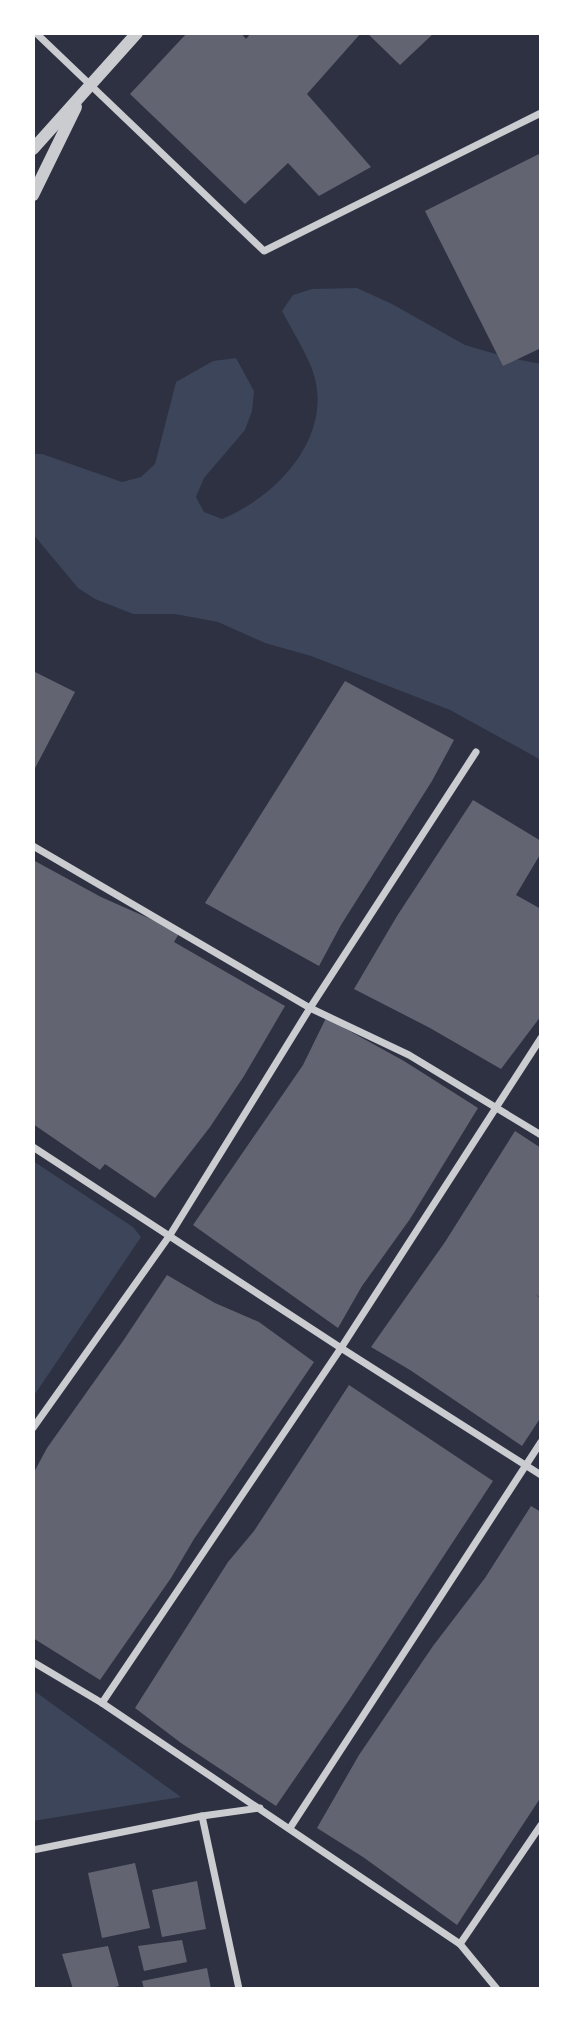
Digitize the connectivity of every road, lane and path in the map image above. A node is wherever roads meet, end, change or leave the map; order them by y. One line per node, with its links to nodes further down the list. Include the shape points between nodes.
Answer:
1 (36, 33): 3 (street)
2 (136, 33): 3 (street)
3 (90, 84): 4 (street); 5 (street, via 264,251)
4 (81, 96): 6 (street); 7 (street)
5 (541, 113)
6 (33, 149)
7 (33, 195)
8 (476, 752): 10 (street)
9 (33, 846): 10 (street)
10 (310, 1008): 12 (street, via 409,1055); 15 (street)
11 (541, 1038): 12 (street)
12 (495, 1106): 13 (street); 16 (street)
13 (541, 1136)
14 (33, 1147): 15 (street)
15 (170, 1235): 16 (street); 17 (street)
16 (341, 1348): 19 (street); 22 (street)
17 (33, 1427)
18 (541, 1442): 19 (street)
19 (526, 1464): 20 (street); 26 (street)
20 (541, 1475)
21 (33, 1662): 22 (street)
22 (102, 1703): 23 (street)
23 (260, 1808): 24 (street); 26 (street)
24 (202, 1816): 27 (street); 29 (street)
25 (541, 1825): 28 (street)
26 (290, 1828): 28 (street)
27 (33, 1850)
28 (460, 1944): 30 (street)
29 (239, 1989)
30 (496, 1989)

